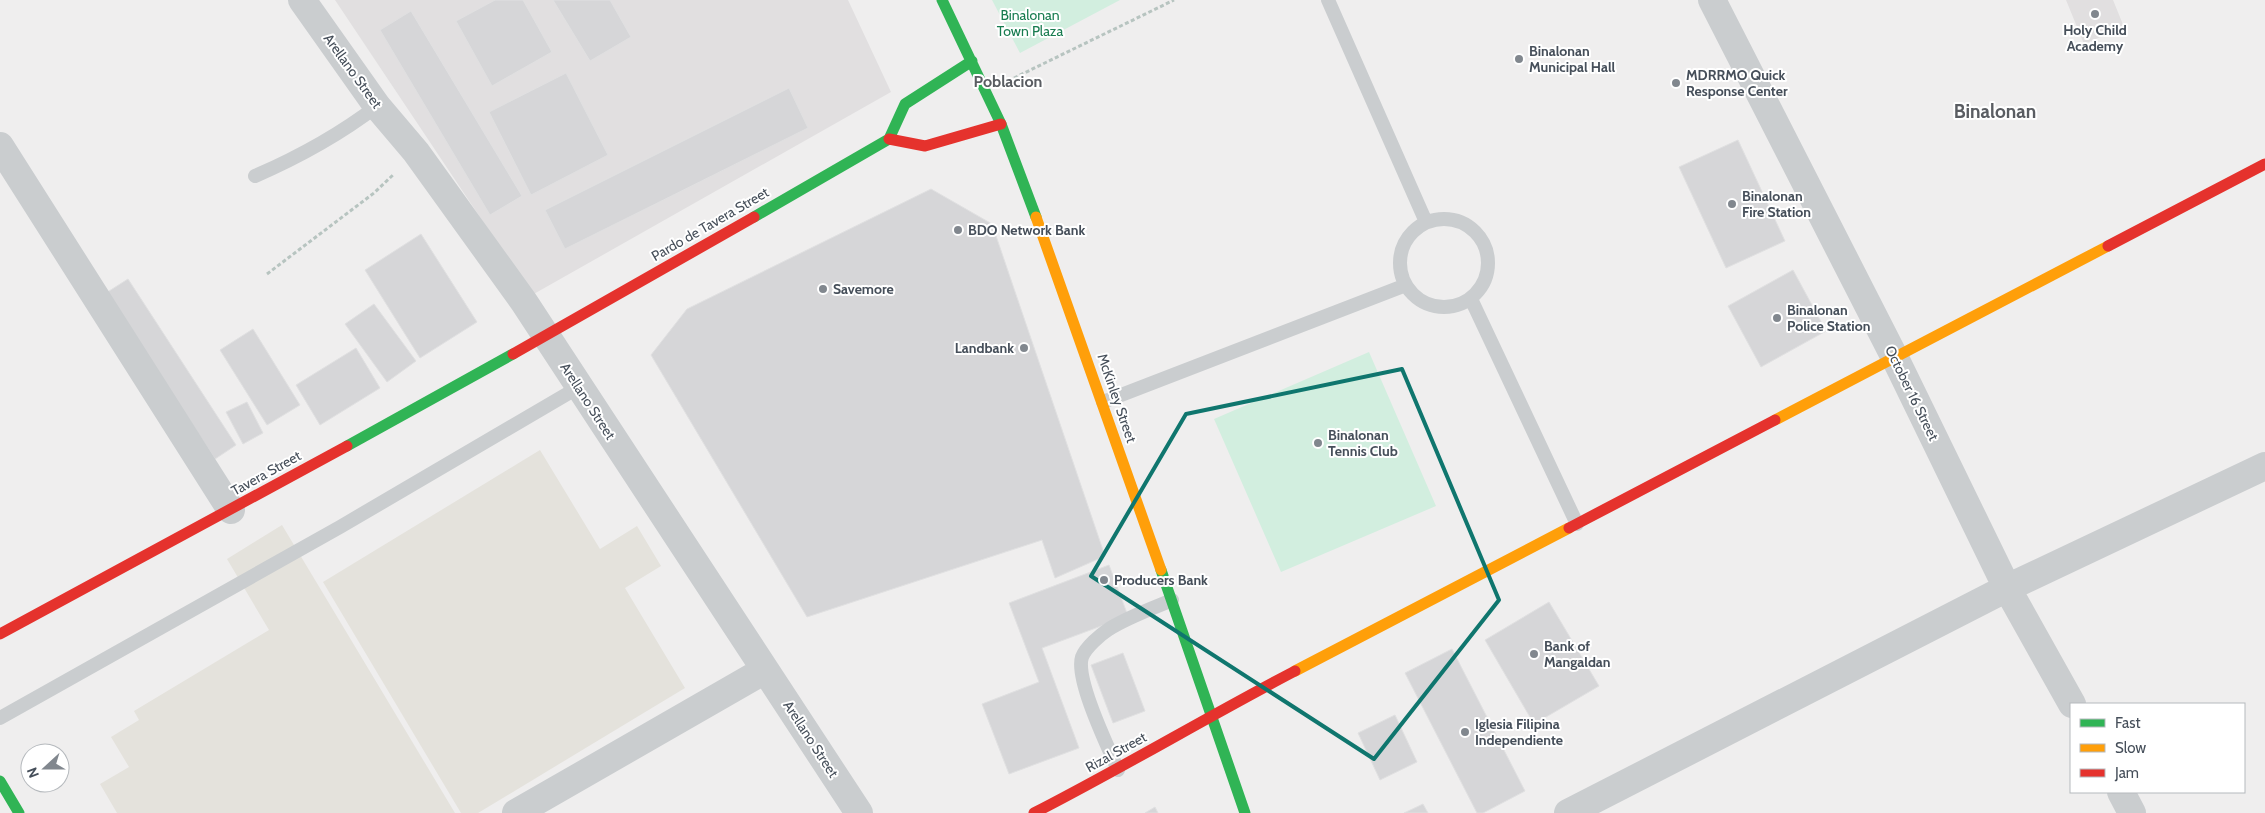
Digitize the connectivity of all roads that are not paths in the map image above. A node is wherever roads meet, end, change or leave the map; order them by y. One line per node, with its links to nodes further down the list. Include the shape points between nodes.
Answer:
1 (302, 0): 6 (street, Arellano Street)
2 (942, 0): 5 (main road, McKinley Street)
3 (1328, 0): 12 (lane)
4 (1712, 0): 16 (street, October 16 Street)
5 (972, 61): 7 (main road, McKinley Street); 8 (main road, via 905,104)
6 (377, 106): 11 (lane, via 331,138); 15 (street, Arellano Street, via 416,152)
7 (1002, 124): 8 (main road, via 925,146); 18 (main road, McKinley Street)
8 (889, 139): 15 (main road, Pardo de Tavera Street)
9 (0, 146): 20 (street)
10 (2265, 164): 16 (main road, Rizal Street)
11 (255, 176)
12 (1426, 222): 13 (lane, via 1411,233 1402,249 1400,267); 14 (lane, via 1444,218 1462,222 1477,233 1486,249 1488,267 1483,285)
13 (1406, 285): 14 (lane, via 1418,299 1436,306 1454,306); 18 (lane)
14 (1471, 299): 21 (lane)
15 (546, 336): 17 (street, Arellano Street); 20 (main road, Tavera Street)
16 (1895, 358): 21 (main road, Rizal Street); 22 (street, October 16 Street)
17 (579, 387): 25 (street, Arellano Street); 28 (lane, via 340,527)
18 (1103, 402): 23 (main road, McKinley Street)
19 (2265, 466): 22 (street)
20 (231, 510): 24 (main road, Tavera Street)
21 (1577, 524): 27 (main road, Rizal Street)
22 (2007, 588): 26 (street, October 16 Street); 37 (street)
23 (1172, 600): 27 (main road, McKinley Street); 29 (lane, via 1108,630 1082,657 1082,673 1090,702)
24 (0, 634)
25 (765, 670): 33 (street); 34 (street, Arellano Street)
26 (2071, 703)
27 (1212, 714): 29 (main road, Rizal Street); 36 (main road, McKinley Street)
28 (0, 718)
29 (1118, 770): 35 (main road, Rizal Street)
30 (0, 781): 32 (main road)
31 (2121, 793): 38 (street)
32 (19, 813)
33 (516, 813)
34 (859, 813)
35 (1034, 813)
36 (1245, 813)
37 (1568, 813)
38 (2132, 813)

